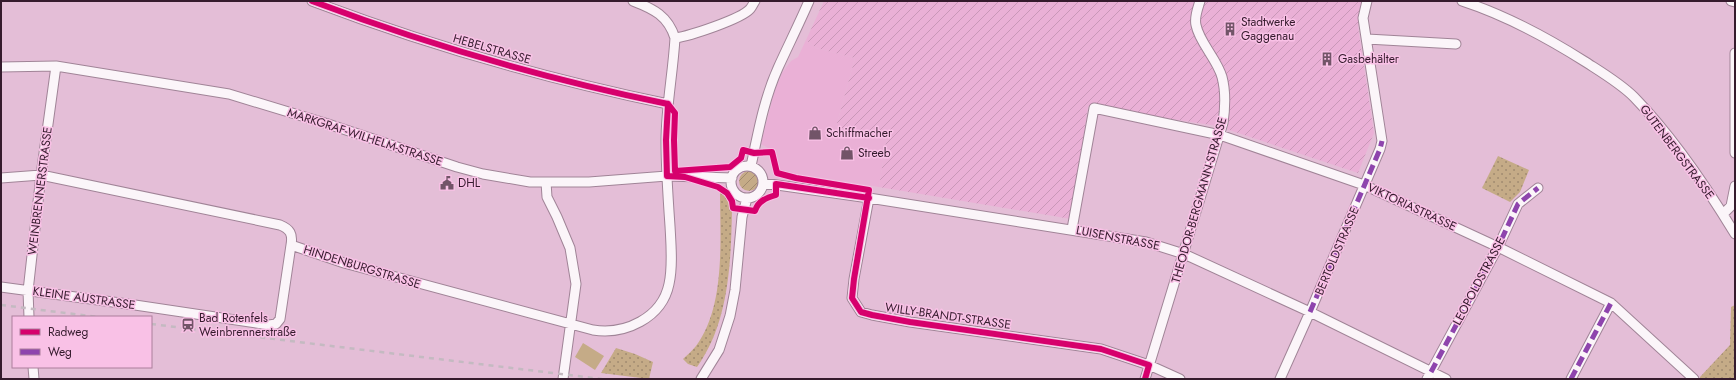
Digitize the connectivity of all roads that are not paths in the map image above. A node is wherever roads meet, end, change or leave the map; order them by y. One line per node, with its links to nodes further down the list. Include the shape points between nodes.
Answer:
1 (312, 1): 16 (street, HEBELSTRASSE, via 487,60 617,94)
2 (634, 1): 10 (street, via 656,11 669,24)
3 (754, 1): 10 (street, via 750,10 740,15 701,33)
4 (810, 1): 19 (street, via 769,92)
5 (1200, 1): 17 (street, THEODOR-BERGMANN-STRASSE, via 1195,24 1222,77 1224,112)
6 (1366, 1): 11 (street, BERTOLDSTRASSE, via 1363,18)
7 (1462, 1): 31 (street, GUTENBERGSTRASSE, via 1487,9 1564,49 1620,85 1633,96 1665,134)
8 (1731, 1): 9 (street)
9 (1735, 2)
10 (675, 38): 16 (street, HINDENBURGSTRASSE)
11 (1367, 39): 12 (street); 26 (street, BERTOLDSTRASSE, via 1382,141)
12 (1456, 44)
13 (1735, 53): 18 (street)
14 (56, 66): 15 (street, MARKGRAF-WILHELM-STRASSE); 20 (street, WEINBRENNERSTRASSE); 24 (street, MARKGRAF-WILHELM-STRASSE, via 229,94 484,174 530,182)
15 (1, 67)
16 (668, 104): 21 (street, HINDENBURGSTRASSE)
17 (1220, 135): 26 (street, VIKTORIASTRASSE); 32 (street, VIKTORIASTRASSE, via 1094,108); 36 (street, THEODOR-BERGMANN-STRASSE)
18 (1735, 153)
19 (751, 166): 23 (street, via 739,168); 25 (street, via 760,172)
20 (41, 175): 22 (street, HINDENBURGSTRASSE); 34 (street, HINDENBURGSTRASSE, via 280,225 290,233); 38 (street, WEINBRENNERSTRASSE)
21 (667, 176): 23 (street, MARKGRAF-WILHELM-STRASSE); 24 (street, MARKGRAF-WILHELM-STRASSE, via 589,182); 42 (street, HINDENBURGSTRASSE, via 671,266 669,284 661,302 648,316 628,327 599,330)
22 (1, 178)
23 (732, 178): 29 (street, via 734,191)
24 (546, 182): 42 (street, via 547,197 558,217 573,266 576,288)
25 (763, 183): 29 (street, via 758,193); 30 (street, LUISENSTRASSE)
26 (1364, 185): 35 (street, VIKTORIASTRASSE); 40 (street, BERTOLDSTRASSE)
27 (1735, 186): 31 (street, via 1731,206)
28 (1538, 188): 35 (street, LEOPOLDSTRASSE, via 1518,204)
29 (747, 198): 48 (street, via 742,217 730,316 719,350)
30 (869, 198): 32 (street, LUISENSTRASSE); 43 (street, WILLY-BRANDT-STRASSE, via 852,298 861,312 910,322 1101,349)
31 (1723, 214): 33 (street, GUTENBERGSTRASSE)
32 (1072, 229): 36 (street, LUISENSTRASSE, via 1146,242)
33 (1735, 234)
34 (291, 245): 38 (street, KLEINE AUSTRASSE, via 280,319 276,324); 42 (street, HINDENBURGSTRASSE, via 344,263)
35 (1498, 247): 39 (street, VIKTORIASTRASSE); 45 (street, LEOPOLDSTRASSE)
36 (1184, 254): 40 (street, LUISENSTRASSE); 43 (street, THEODOR-BERGMANN-STRASSE)
37 (1, 287): 38 (street, KLEINE AUSTRASSE)
38 (28, 291): 41 (street, WEINBRENNERSTRASSE)
39 (1612, 303): 53 (street); 54 (street, VIKTORIASTRASSE)
40 (1310, 312): 45 (street, LUISENSTRASSE); 51 (street, BERTOLDSTRASSE)
41 (30, 316)
42 (571, 324): 47 (street)
43 (1148, 365): 49 (street, THEODOR-BERGMANN-STRASSE); 50 (street, WILLY-BRANDT-STRASSE)
44 (33, 368): 46 (street)
45 (1429, 375): 52 (street, LUISENSTRASSE)
46 (34, 379)
47 (564, 379)
48 (701, 379)
49 (1145, 379)
50 (1180, 379)
51 (1280, 379)
52 (1446, 379)
53 (1571, 379)
54 (1694, 379)

